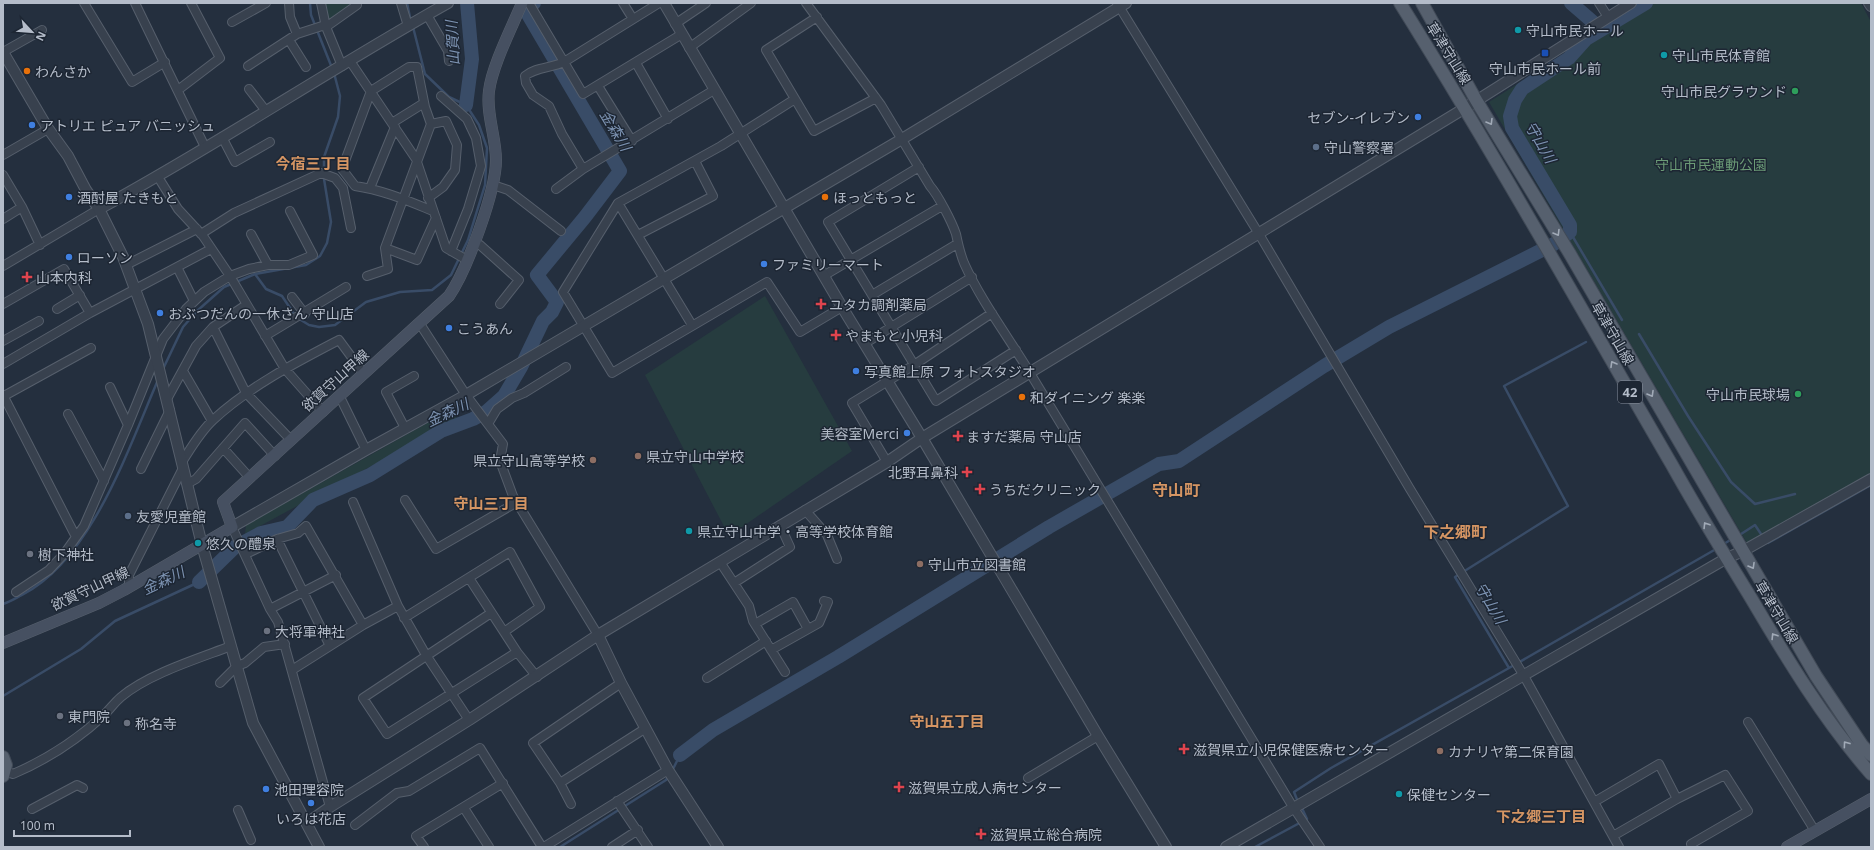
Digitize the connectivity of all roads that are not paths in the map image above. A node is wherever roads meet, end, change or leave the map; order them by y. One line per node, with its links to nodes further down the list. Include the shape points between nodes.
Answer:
1 (84, 3): 40 (street, via 132,82)
2 (135, 3): 40 (street)
3 (192, 3): 48 (street, via 220,58)
4 (266, 3): 29 (street)
5 (289, 3): 34 (street, via 290,17)
6 (321, 3): 31 (street)
7 (355, 3): 31 (street, via 357,5)
8 (401, 3): 32 (street)
9 (522, 3): 75 (main road, 欲賀守山甲線, via 488,92 496,159)
10 (529, 3): 41 (street)
11 (623, 3): 27 (street)
12 (659, 3): 27 (street)
13 (664, 3): 30 (street)
14 (706, 3): 30 (street)
15 (751, 3): 37 (street)
16 (806, 3): 26 (street)
17 (1400, 3): 56 (main road, 草津守山線 / 42)
18 (1422, 3): 54 (main road, 草津守山線 / 42)
19 (1600, 3): 28 (street)
20 (1632, 3): 28 (street)
21 (1869, 3): 24 (street)
22 (443, 4): 25 (street)
23 (1120, 4): 64 (street); 92 (street)
24 (1871, 6)
25 (427, 15): 32 (street); 39 (street, via 448,51)
26 (817, 17): 52 (street); 53 (street, via 766,50)
27 (633, 19): 41 (street)
28 (1605, 19): 54 (street)
29 (232, 22)
30 (675, 24): 35 (street)
31 (324, 26): 34 (street); 42 (street)
32 (408, 26): 42 (street)
33 (42, 30): 38 (street)
34 (298, 34): 36 (street)
35 (682, 34): 37 (street); 43 (street)
36 (289, 40): 44 (street); 45 (street)
37 (689, 48): 49 (street)
38 (3, 52): 61 (street)
39 (449, 61)
40 (165, 62): 48 (street)
41 (564, 62): 46 (street, via 582,94); 72 (street, via 530,72 525,76 526,83 533,95 548,106)
42 (346, 63): 50 (street); 57 (street)
43 (636, 63): 46 (street); 58 (street)
44 (248, 66)
45 (306, 66)
46 (598, 86): 65 (street)
47 (249, 89): 57 (street)
48 (178, 90): 67 (street)
49 (714, 90): 58 (street); 62 (street)
50 (371, 91): 55 (street, via 409,67 417,67); 60 (street); 76 (street, via 342,169 356,186)
51 (441, 96): 99 (street, via 467,119 476,138 481,166 468,209)
52 (876, 98): 53 (street, via 814,131); 64 (street)
53 (795, 99): 62 (street)
54 (1476, 100): 56 (street); 180 (main road, 草津守山線 / 42, one-way to 180, via 1570,254)
55 (424, 103): 59 (street); 60 (street)
56 (1466, 108): 92 (street); 182 (main road, 草津守山線 / 42, one-way to 56)
57 (266, 111): 63 (street)
58 (668, 119): 65 (street)
59 (431, 124): 69 (street); 78 (street, via 446,121 457,145 452,174 443,187)
60 (394, 125): 69 (street); 76 (street)
61 (48, 129): 68 (street); 84 (street, via 68,156)
62 (740, 134): 70 (street); 83 (street)
63 (222, 137): 66 (street, via 235,162); 67 (street)
64 (902, 139): 71 (street); 83 (street)
65 (632, 141): 72 (street)
66 (270, 142)
67 (205, 147): 74 (street)
68 (3, 155)
69 (417, 161): 78 (street); 79 (street)
70 (695, 161): 80 (street); 93 (street, via 713,196)
71 (919, 168): 81 (street); 101 (street, via 828,222)
72 (583, 169): 77 (street)
73 (3, 175): 82 (street)
74 (158, 177): 84 (street); 89 (street, via 178,209)
75 (494, 185): 90 (street, via 508,190); 94 (main road, 欲賀守山甲線)
76 (370, 188): 79 (street)
77 (556, 189)
78 (428, 198): 86 (street)
79 (404, 199): 86 (street); 97 (street)
80 (618, 203): 93 (street); 127 (street, via 563,292)
81 (942, 206): 95 (street, via 955,233); 101 (street)
82 (22, 207): 87 (street); 96 (street)
83 (784, 207): 107 (street); 110 (street)
84 (99, 209): 96 (street); 104 (street)
85 (290, 210): 102 (street, via 312,255 289,265)
86 (435, 215): 97 (street, via 416,260); 99 (street, via 446,248)
87 (3, 219)
88 (351, 228): 89 (street, via 343,188 335,178 321,173)
89 (199, 231): 98 (street); 104 (street)
90 (561, 231)
91 (252, 234): 102 (street)
92 (1259, 234): 142 (street); 212 (street)
93 (638, 235): 110 (street)
94 (474, 242): 100 (main road, 欲賀守山甲線); 119 (street, via 519,280)
95 (957, 244): 109 (street); 114 (street)
96 (40, 245): 103 (street)
97 (385, 248): 106 (street, via 388,269)
98 (211, 249): 105 (street); 108 (street)
99 (451, 251): 100 (street)
100 (467, 260): 126 (main road, 欲賀守山甲線, via 449,296)
101 (851, 261): 107 (street); 114 (street)
102 (268, 265): 108 (street, via 250,268)
103 (3, 266)
104 (126, 266): 112 (street)
105 (177, 267): 112 (street); 116 (street)
106 (367, 276)
107 (824, 276): 120 (street)
108 (230, 277): 116 (street); 118 (street)
109 (972, 277): 123 (street); 130 (street)
110 (664, 278): 127 (street); 128 (street)
111 (346, 287): 124 (street)
112 (135, 289): 122 (street); 136 (street)
113 (80, 296): 117 (street, via 64,269); 121 (street); 122 (street)
114 (872, 296): 130 (street)
115 (292, 298): 124 (street)
116 (194, 301): 136 (street, via 163,339)
117 (3, 304)
118 (246, 304): 129 (street); 131 (street)
119 (500, 304)
120 (842, 307): 128 (street, via 800,332 767,282); 133 (street)
121 (57, 309)
122 (90, 313): 137 (street)
123 (992, 313): 135 (street); 138 (street)
124 (305, 314): 131 (street)
125 (39, 321): 132 (street)
126 (420, 324): 143 (main road, 欲賀守山甲線); 149 (street)
127 (584, 325): 128 (street, via 612,373); 149 (street)
128 (692, 325)
129 (213, 327): 141 (street, via 196,346); 147 (street)
130 (891, 328): 133 (street); 138 (street)
131 (265, 336): 140 (street)
132 (3, 341)
133 (864, 344): 145 (street)
134 (91, 348): 148 (street)
135 (1016, 350): 138 (street, via 936,401); 142 (street)
136 (156, 355): 151 (street); 157 (street)
137 (3, 364)
138 (914, 365): 145 (street)
139 (566, 367): 156 (street, via 512,398 497,409)
140 (285, 369): 143 (street, via 339,340); 147 (street); 153 (street)
141 (183, 371): 151 (street); 155 (street)
142 (1030, 373): 159 (street); 237 (street)
143 (364, 374): 150 (main road, 欲賀守山甲線)
144 (414, 376): 158 (street, via 386,392)
145 (887, 381): 159 (street); 164 (street, via 852,403)
146 (110, 388): 157 (street)
147 (246, 393): 155 (street); 160 (street)
148 (3, 395): 177 (street)
149 (466, 395): 156 (street); 158 (street)
150 (340, 397): 153 (main road, 欲賀守山甲線); 162 (street)
151 (167, 399): 152 (street)
152 (170, 410): 165 (street); 166 (street)
153 (323, 412): 160 (main road, 欲賀守山甲線)
154 (68, 414): 169 (street)
155 (212, 421): 165 (street)
156 (488, 424): 171 (street, via 503,444 500,461)
157 (128, 425): 169 (street)
158 (406, 428): 162 (street)
159 (922, 438): 164 (street); 221 (street)
160 (291, 440): 163 (main road, 欲賀守山甲線)
161 (223, 448): 163 (street, via 245,423); 167 (street); 170 (street, via 196,479)
162 (366, 450): 176 (street)
163 (275, 456): 167 (main road, 欲賀守山甲線)
164 (887, 462): 174 (street)
165 (182, 465): 170 (street); 188 (street, via 129,575)
166 (141, 469)
167 (250, 478): 176 (main road, 欲賀守山甲線, via 223,502)
168 (1871, 480): 180 (street)
169 (104, 481): 177 (street, via 90,514)
170 (187, 484): 179 (street)
171 (513, 496): 172 (street, via 512,505 436,549); 200 (street)
172 (405, 500)
173 (353, 502): 192 (street)
174 (805, 510): 175 (street); 183 (street, via 827,535)
175 (780, 525): 184 (street); 187 (street, via 790,547)
176 (232, 527): 179 (main road, 欲賀守山甲線); 181 (street)
177 (76, 537): 189 (street, via 49,570)
178 (277, 539): 181 (street); 185 (street, via 298,533 306,526); 190 (street)
179 (202, 545): 188 (main road, 欲賀守山甲線); 204 (street)
180 (1743, 551): 182 (street); 222 (main road, 草津守山線 / 42, one-way to 222, via 1816,676)
181 (246, 554): 193 (street)
182 (1727, 558): 212 (street); 226 (main road, 草津守山線 / 42, one-way to 182, via 1811,694)
183 (837, 559)
184 (720, 562): 187 (street); 200 (street)
185 (336, 575): 190 (street); 196 (street)
186 (469, 578): 194 (street); 195 (street); 199 (street, via 510,552 540,608)
187 (734, 583): 197 (street, via 749,606)
188 (130, 587): 202 (main road, 欲賀守山甲線, via 99,603)
189 (16, 592)
190 (303, 592): 193 (street); 205 (street)
191 (824, 601): 198 (street, via 828,602 819,623)
192 (398, 606): 195 (street); 196 (street)
193 (270, 609): 203 (street, via 278,622)
194 (491, 613): 199 (street); 208 (street)
195 (404, 618): 208 (street)
196 (363, 624): 205 (street)
197 (755, 624): 198 (street, via 792,602); 201 (street)
198 (808, 629): 206 (street)
199 (504, 632): 207 (street)
200 (598, 635): 213 (street); 216 (street)
201 (766, 641): 206 (street); 214 (street)
202 (3, 643)
203 (285, 644): 209 (street, via 264,647 245,663); 210 (street)
204 (231, 646): 209 (street); 225 (street, via 147,680 121,697 83,734 24,769 13,774)
205 (330, 646): 210 (street)
206 (771, 650): 211 (street)
207 (517, 652): 213 (street); 217 (street)
208 (426, 655): 217 (street); 217 (street, via 363,698 387,734)
209 (237, 666): 215 (street); 241 (street, via 253,723)
210 (292, 670): 236 (street)
211 (785, 672)
212 (1524, 676): 234 (street); 237 (street)
213 (536, 677): 218 (street)
214 (707, 678)
215 (220, 683)
216 (621, 683): 220 (street); 229 (street, via 533,744)
217 (452, 692): 218 (street)
218 (469, 720): 236 (street)
219 (1748, 722): 244 (street)
220 (646, 728): 224 (street); 229 (street)
221 (1098, 736): 227 (street); 254 (street)
222 (1871, 755)
223 (3, 757): 225 (main road, via 6,765)
224 (668, 770): 233 (street); 253 (street)
225 (4, 773)
226 (1871, 774)
227 (1028, 778)
228 (503, 782): 238 (street); 242 (street, via 480,748 409,791 397,792); 250 (street)
229 (560, 783): 235 (street)
230 (83, 788): 239 (street, via 77,785)
231 (1677, 799): 234 (street, via 1659,764); 245 (street); 258 (street, via 1725,775 1748,811 1691,844)
232 (1871, 799): 244 (main road)
233 (617, 801): 243 (street); 250 (street)
234 (1594, 802): 245 (street)
235 (571, 804)
236 (330, 807): 241 (street)
237 (1293, 807): 255 (street); 256 (street)
238 (464, 808): 248 (street, via 416,836); 249 (street)
239 (32, 809)
240 (238, 810): 246 (street)
241 (307, 823): 247 (street)
242 (355, 825)
243 (638, 830): 251 (street); 252 (street)
244 (1815, 831): 259 (main road)
245 (1613, 836): 257 (street)
246 (251, 840)
247 (319, 847)
248 (424, 847)
249 (490, 847)
250 (544, 847)
251 (612, 847)
252 (648, 847)
253 (718, 847)
254 (1166, 847)
255 (1226, 847)
256 (1320, 847)
257 (1619, 847)
258 (1692, 847)
259 (1786, 847)

